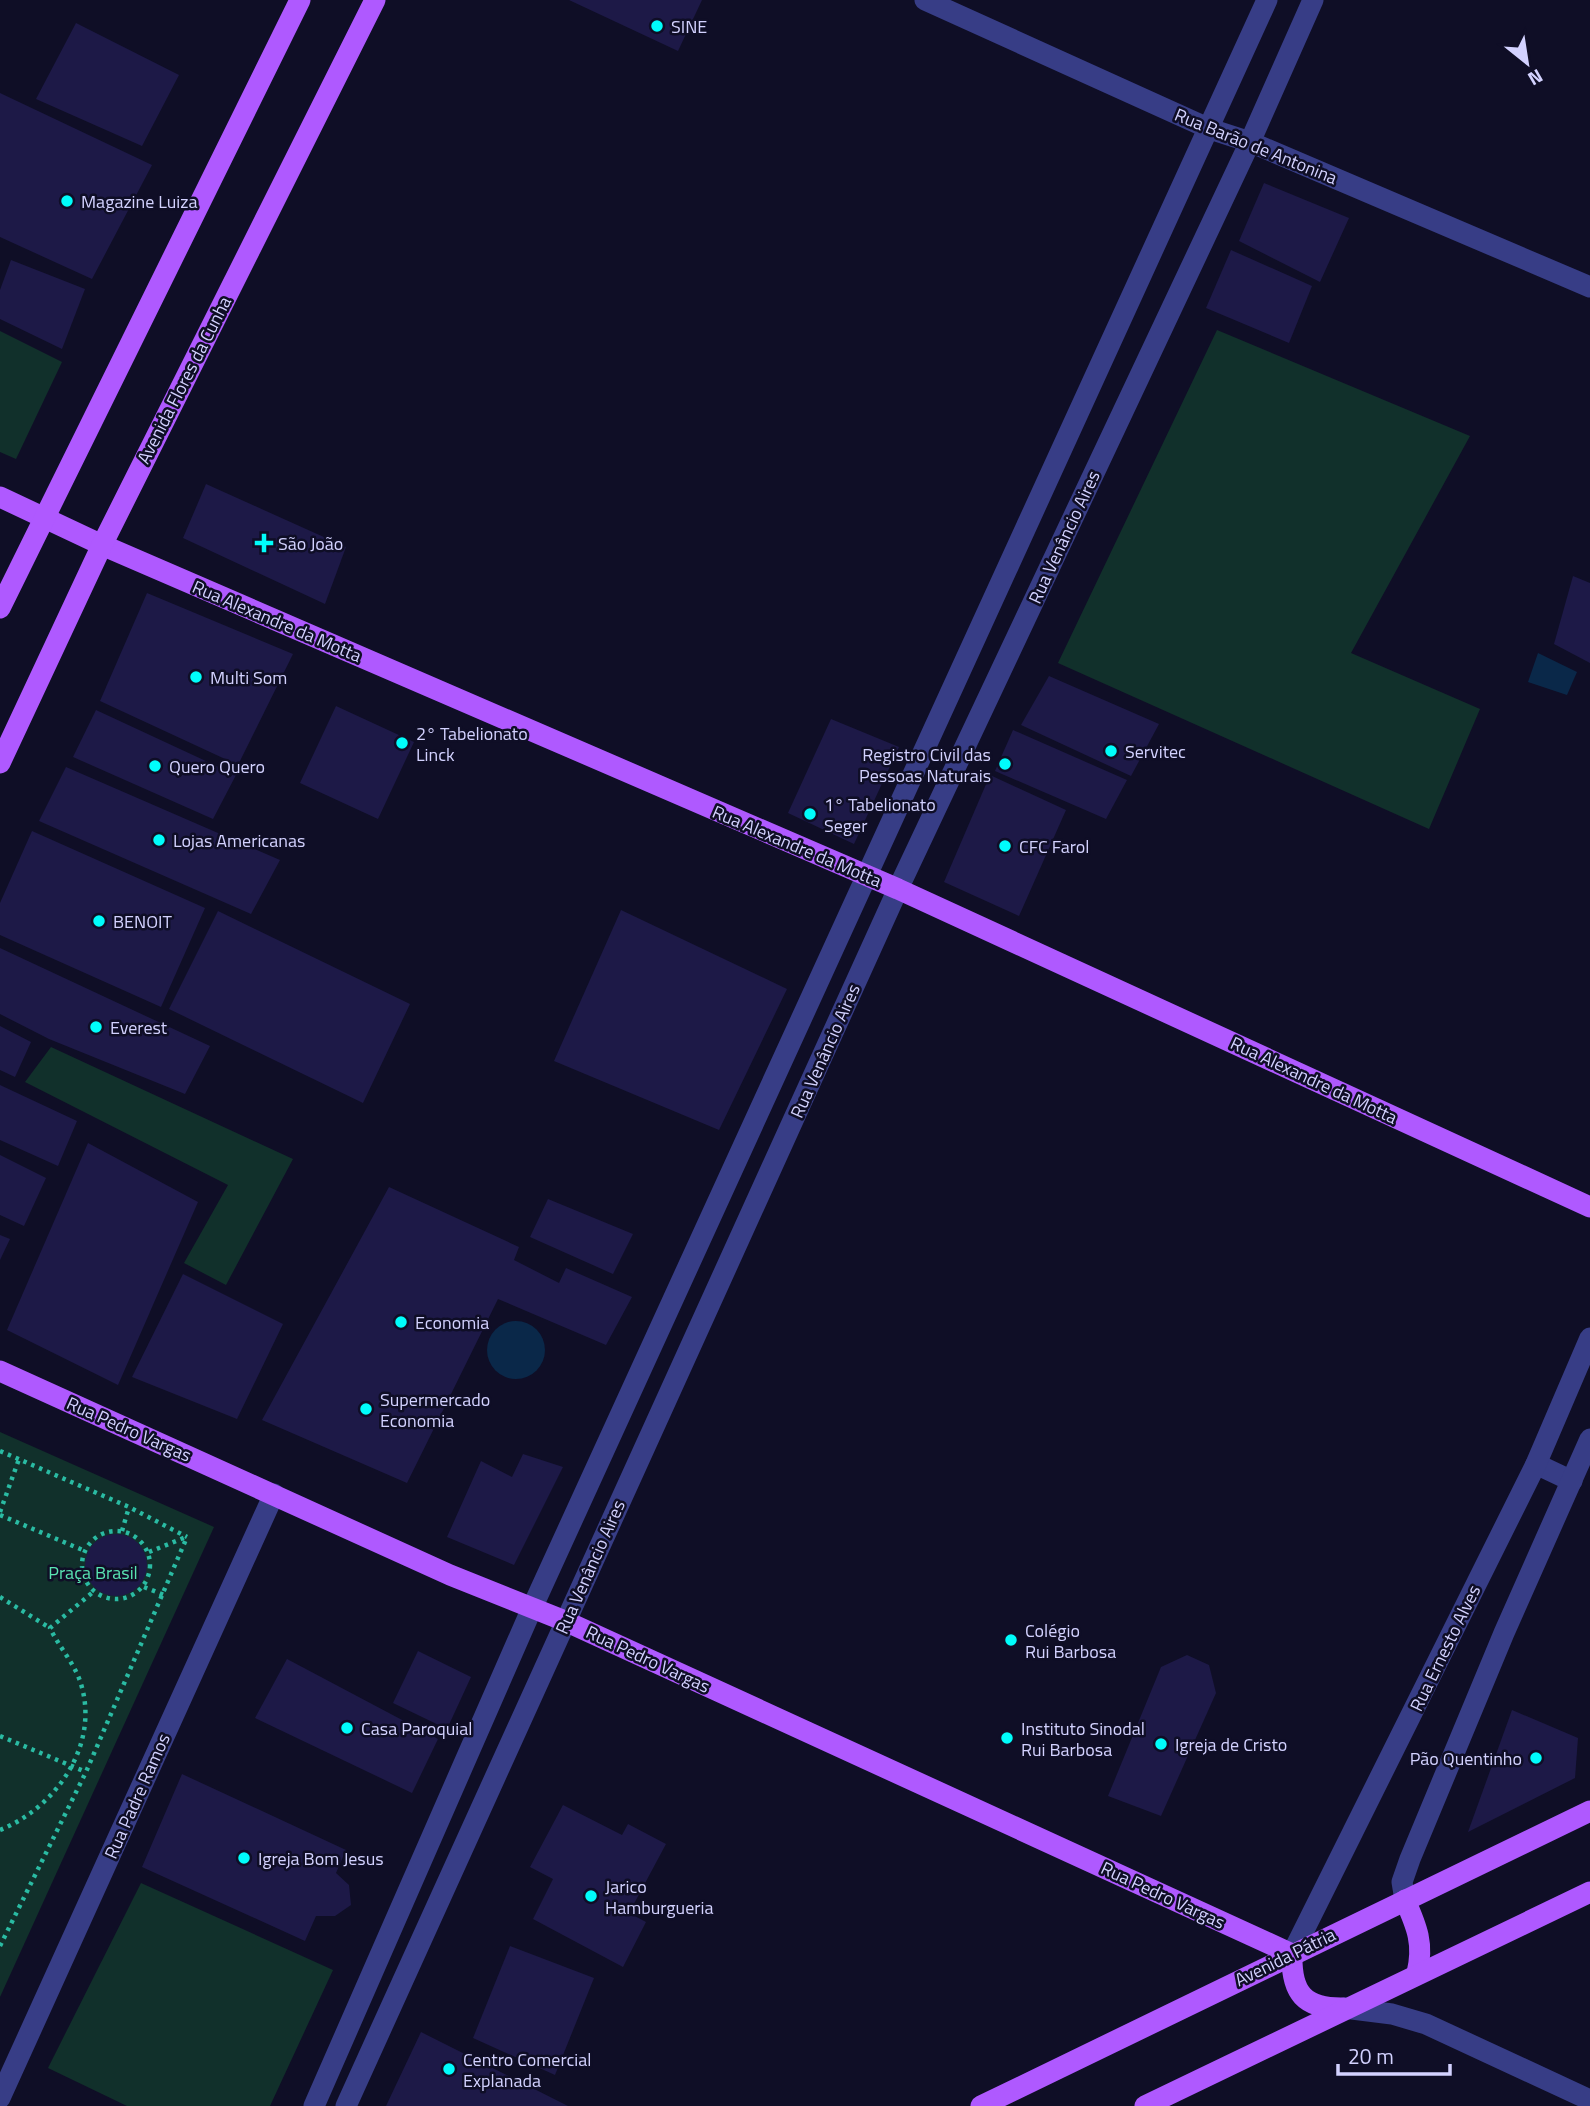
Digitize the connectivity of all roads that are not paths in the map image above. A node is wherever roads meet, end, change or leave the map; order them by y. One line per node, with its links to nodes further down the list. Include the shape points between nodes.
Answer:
1 (300, 0): 10 (main road)
2 (375, 0): 11 (main road, Avenida Flores da Cunha)
3 (925, 0): 6 (street, Rua Barão de Antonina)
4 (1267, 0): 6 (street, Rua Venâncio Aires)
5 (1313, 0): 7 (street, Rua Venâncio Aires)
6 (1210, 129): 7 (street, Rua Barão de Antonina); 13 (street, Rua Venâncio Aires)
7 (1250, 142): 8 (street, Rua Barão de Antonina); 14 (street, Rua Venâncio Aires)
8 (1590, 287)
9 (0, 496): 10 (main road, Rua Alexandre da Motta)
10 (43, 517): 11 (main road, Rua Alexandre da Motta); 12 (main road)
11 (102, 545): 15 (main road, Avenida Flores da Cunha); 16 (main road, Rua Alexandre da Motta)
12 (0, 608)
13 (954, 684): 14 (street); 16 (street, Rua Venâncio Aires)
14 (987, 699): 17 (street, Rua Venâncio Aires)
15 (0, 764)
16 (865, 876): 17 (main road, Rua Alexandre da Motta); 18 (street, Rua Venâncio Aires)
17 (898, 889): 19 (street, Rua Venâncio Aires); 20 (main road, Rua Alexandre da Motta)
18 (755, 1118): 19 (street); 22 (street, Rua Venâncio Aires)
19 (788, 1132): 24 (street, Rua Venâncio Aires)
20 (1590, 1206)
21 (1590, 1338): 26 (street, Rua Ernesto Alves)
22 (643, 1363): 24 (street); 29 (street, Rua Venâncio Aires)
23 (0, 1371): 28 (main road, Rua Pedro Vargas)
24 (677, 1377): 30 (street, Rua Venâncio Aires)
25 (1590, 1439): 27 (street)
26 (1536, 1464): 27 (street); 36 (street, Rua Ernesto Alves)
27 (1572, 1480): 35 (street, via 1410,1859 1402,1882)
28 (274, 1494): 29 (main road, Rua Pedro Vargas); 39 (street, Rua Padre Ramos)
29 (532, 1608): 30 (main road, Rua Pedro Vargas); 32 (street, Rua Venâncio Aires)
30 (565, 1621): 33 (street, Rua Venâncio Aires); 36 (main road, Rua Pedro Vargas)
31 (1590, 1811): 35 (main road, Avenida Pátria)
32 (419, 1868): 33 (street); 41 (street, Rua Venâncio Aires)
33 (448, 1882): 42 (street, Rua Venâncio Aires)
34 (1590, 1892): 37 (main road)
35 (1405, 1900): 36 (main road, Avenida Pátria); 37 (main road, via 1421,1936)
36 (1292, 1954): 38 (main road, via 1292,1976 1307,2002 1326,2009); 43 (main road, Avenida Pátria)
37 (1417, 1973): 38 (main road)
38 (1344, 2008): 40 (street, via 1426,2024); 44 (main road)
39 (0, 2098)
40 (1590, 2101)
41 (314, 2106)
42 (346, 2106)
43 (981, 2106)
44 (1145, 2106)

